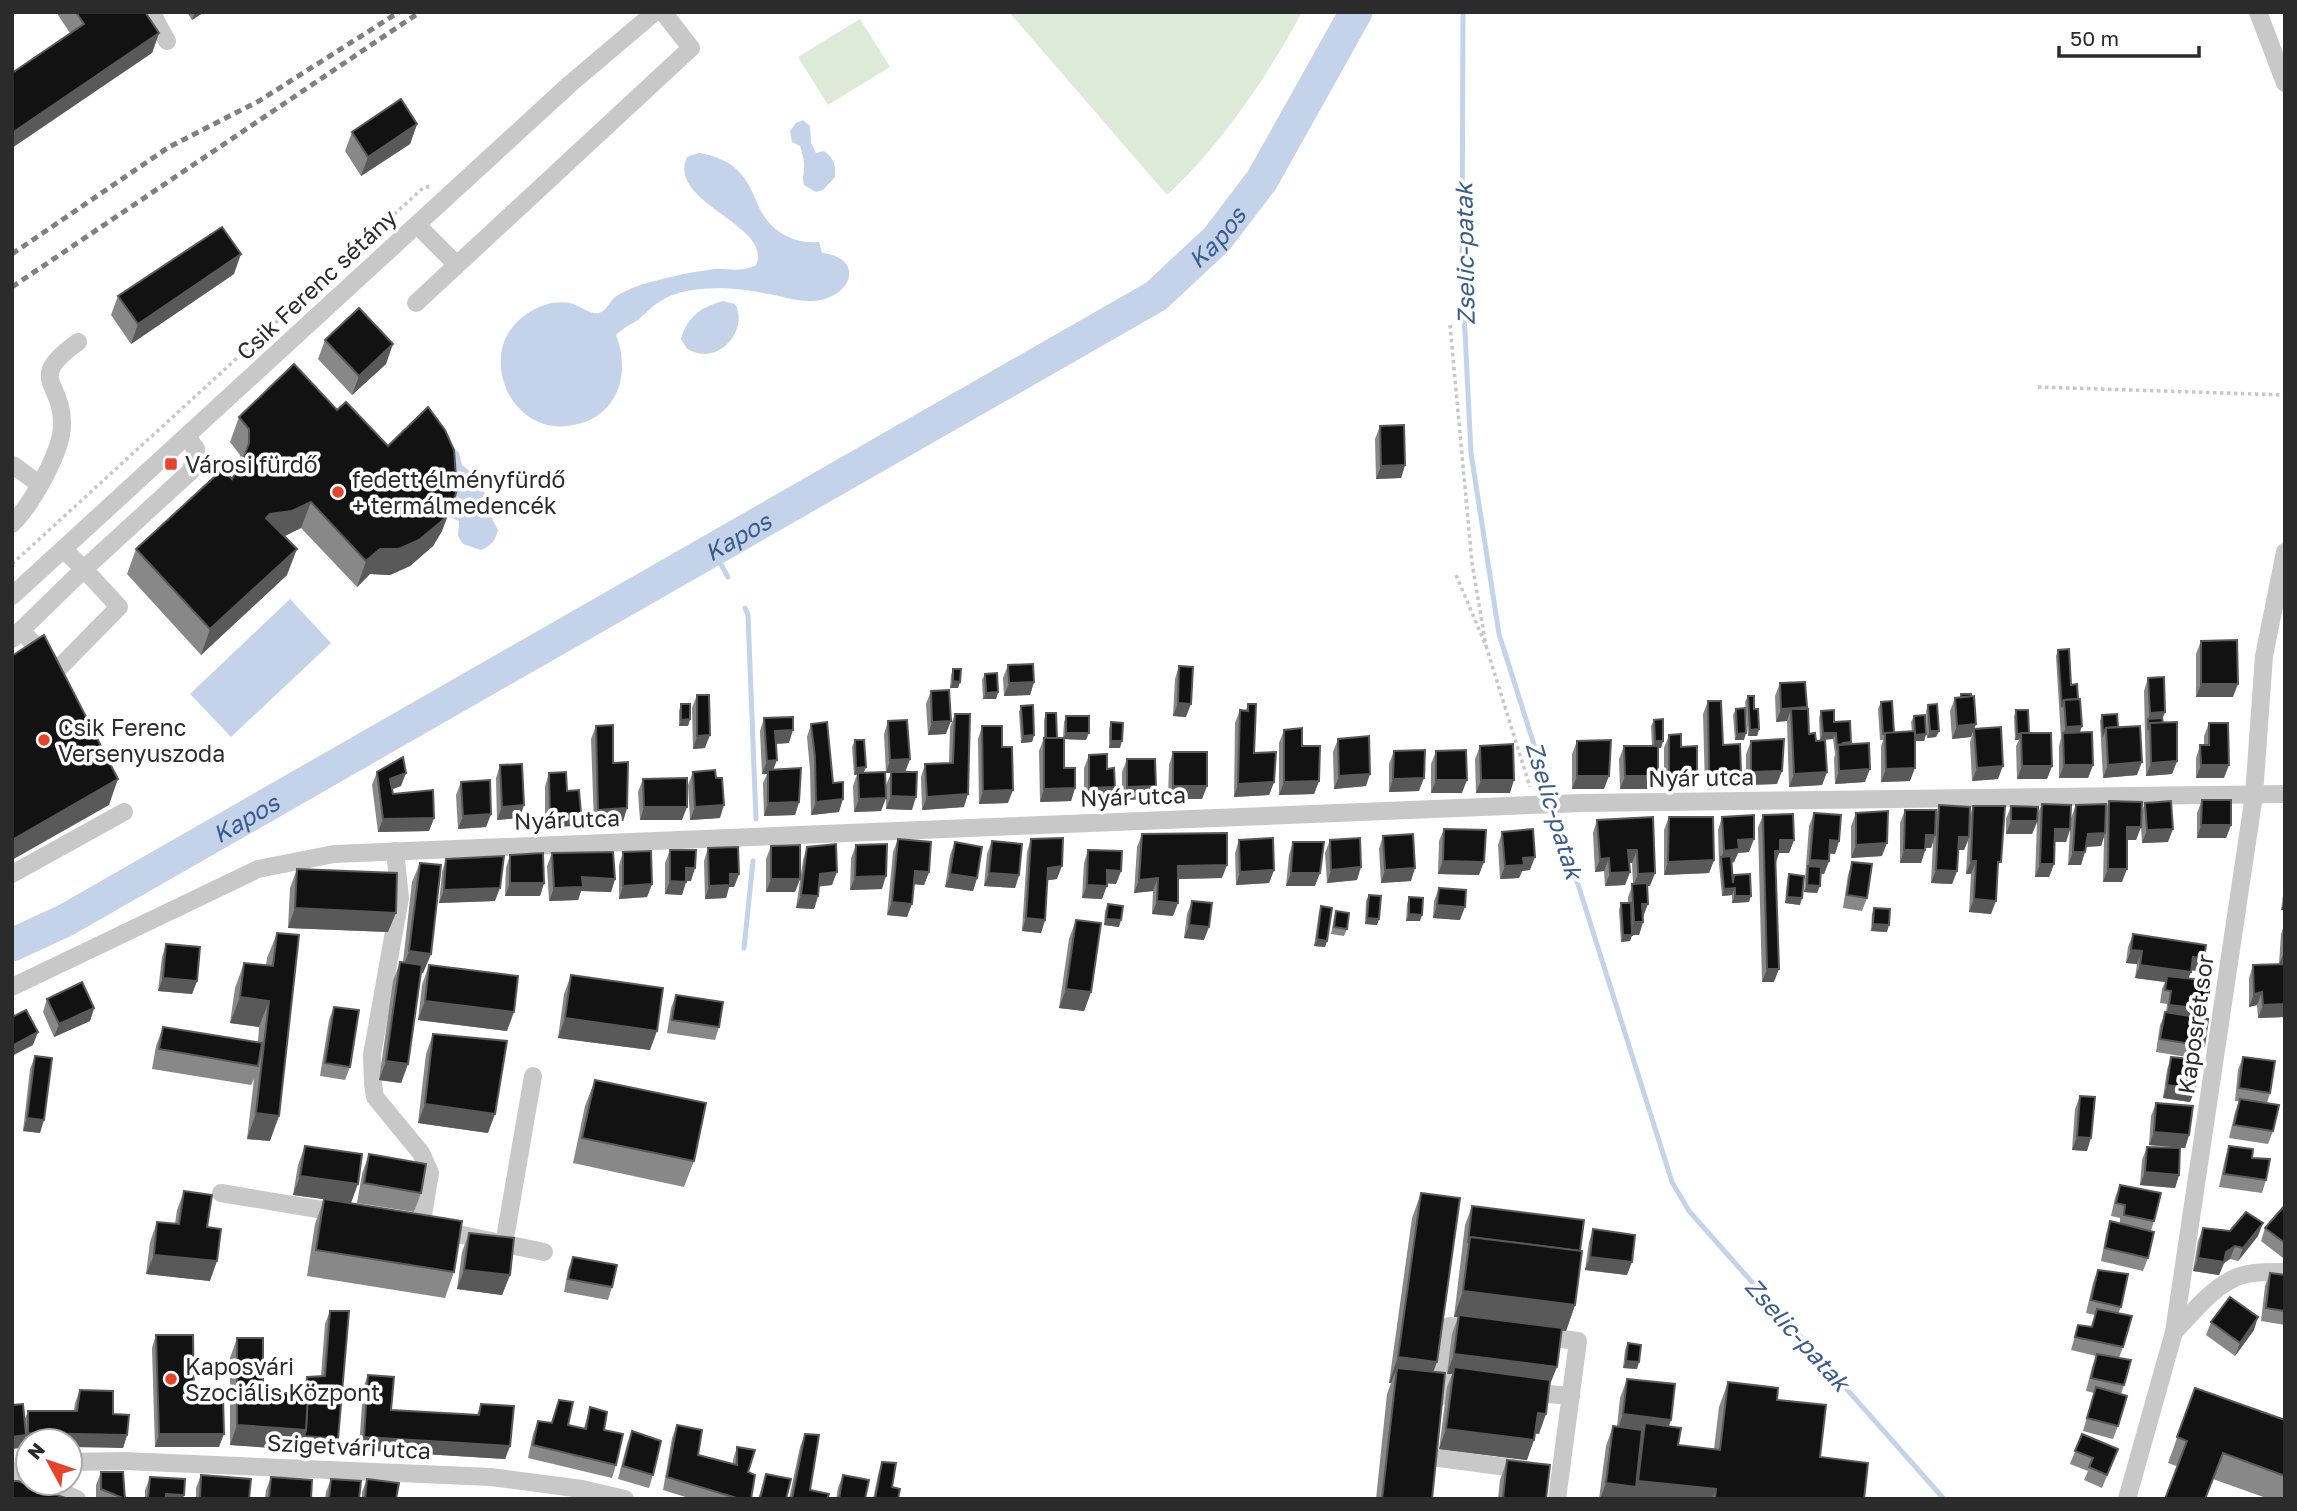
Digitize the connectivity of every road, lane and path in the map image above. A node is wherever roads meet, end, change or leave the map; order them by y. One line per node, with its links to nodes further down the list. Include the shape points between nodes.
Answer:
1 (150, 12): 5 (street)
2 (655, 12): 8 (street, Csik Ferenc sétány)
3 (663, 12): 9 (street, via 691,48)
4 (2258, 12): 6 (street)
5 (167, 41)
6 (2285, 83)
7 (433, 186): 21 (path, via 423,188)
8 (417, 225): 9 (street); 15 (street, Csik Ferenc sétány)
9 (457, 265): 10 (street)
10 (416, 303)
11 (1450, 325): 26 (path, via 1472,563)
12 (78, 342): 17 (street, via 60,355 50,371 62,423 56,452)
13 (2038, 387): 14 (path)
14 (2285, 394)
15 (187, 437): 19 (street, Csik Ferenc sétány); 22 (street, via 196,449 191,471)
16 (13, 465): 17 (street)
17 (39, 484): 18 (street)
18 (12, 524)
19 (63, 549): 22 (street); 24 (street, Csik Ferenc sétány)
20 (2285, 552): 28 (street, Kaposrét sor, via 2264,656)
21 (12, 564)
22 (84, 569): 25 (street); 25 (street, via 119,607 57,670)
23 (1456, 575): 26 (path)
24 (12, 596)
25 (17, 635)
26 (1486, 646): 29 (path)
27 (2285, 794): 28 (street, Nyár utca)
28 (2253, 795): 29 (street, Nyár utca); 43 (street, Kaposrét sor)
29 (1543, 806): 31 (street, Nyár utca)
30 (124, 812): 32 (street)
31 (395, 851): 33 (street, Nyár utca, via 334,854 258,869); 38 (street, via 400,898 372,1055 373,1084 375,1097 421,1153 430,1173)
32 (12, 874)
33 (12, 987)
34 (533, 1076): 39 (street)
35 (222, 1193): 36 (street)
36 (355, 1216)
37 (394, 1223): 38 (street)
38 (421, 1227): 39 (street)
39 (504, 1244): 40 (street)
40 (544, 1252)
41 (2285, 1272): 43 (street, via 2231,1279)
42 (1488, 1330): 47 (street, via 1450,1326 1447,1386)
43 (2174, 1332): 53 (street, Kaposrét sor)
44 (1527, 1335): 46 (street, via 1578,1341)
45 (1506, 1391): 46 (street)
46 (1571, 1396): 49 (street)
47 (1438, 1409)
48 (84, 1462): 51 (street, Szigetvári utca, via 491,1476)
49 (1560, 1474): 50 (street, via 1433,1451); 52 (street)
50 (1429, 1478)
51 (625, 1499)
52 (1557, 1499)
53 (2127, 1499)

